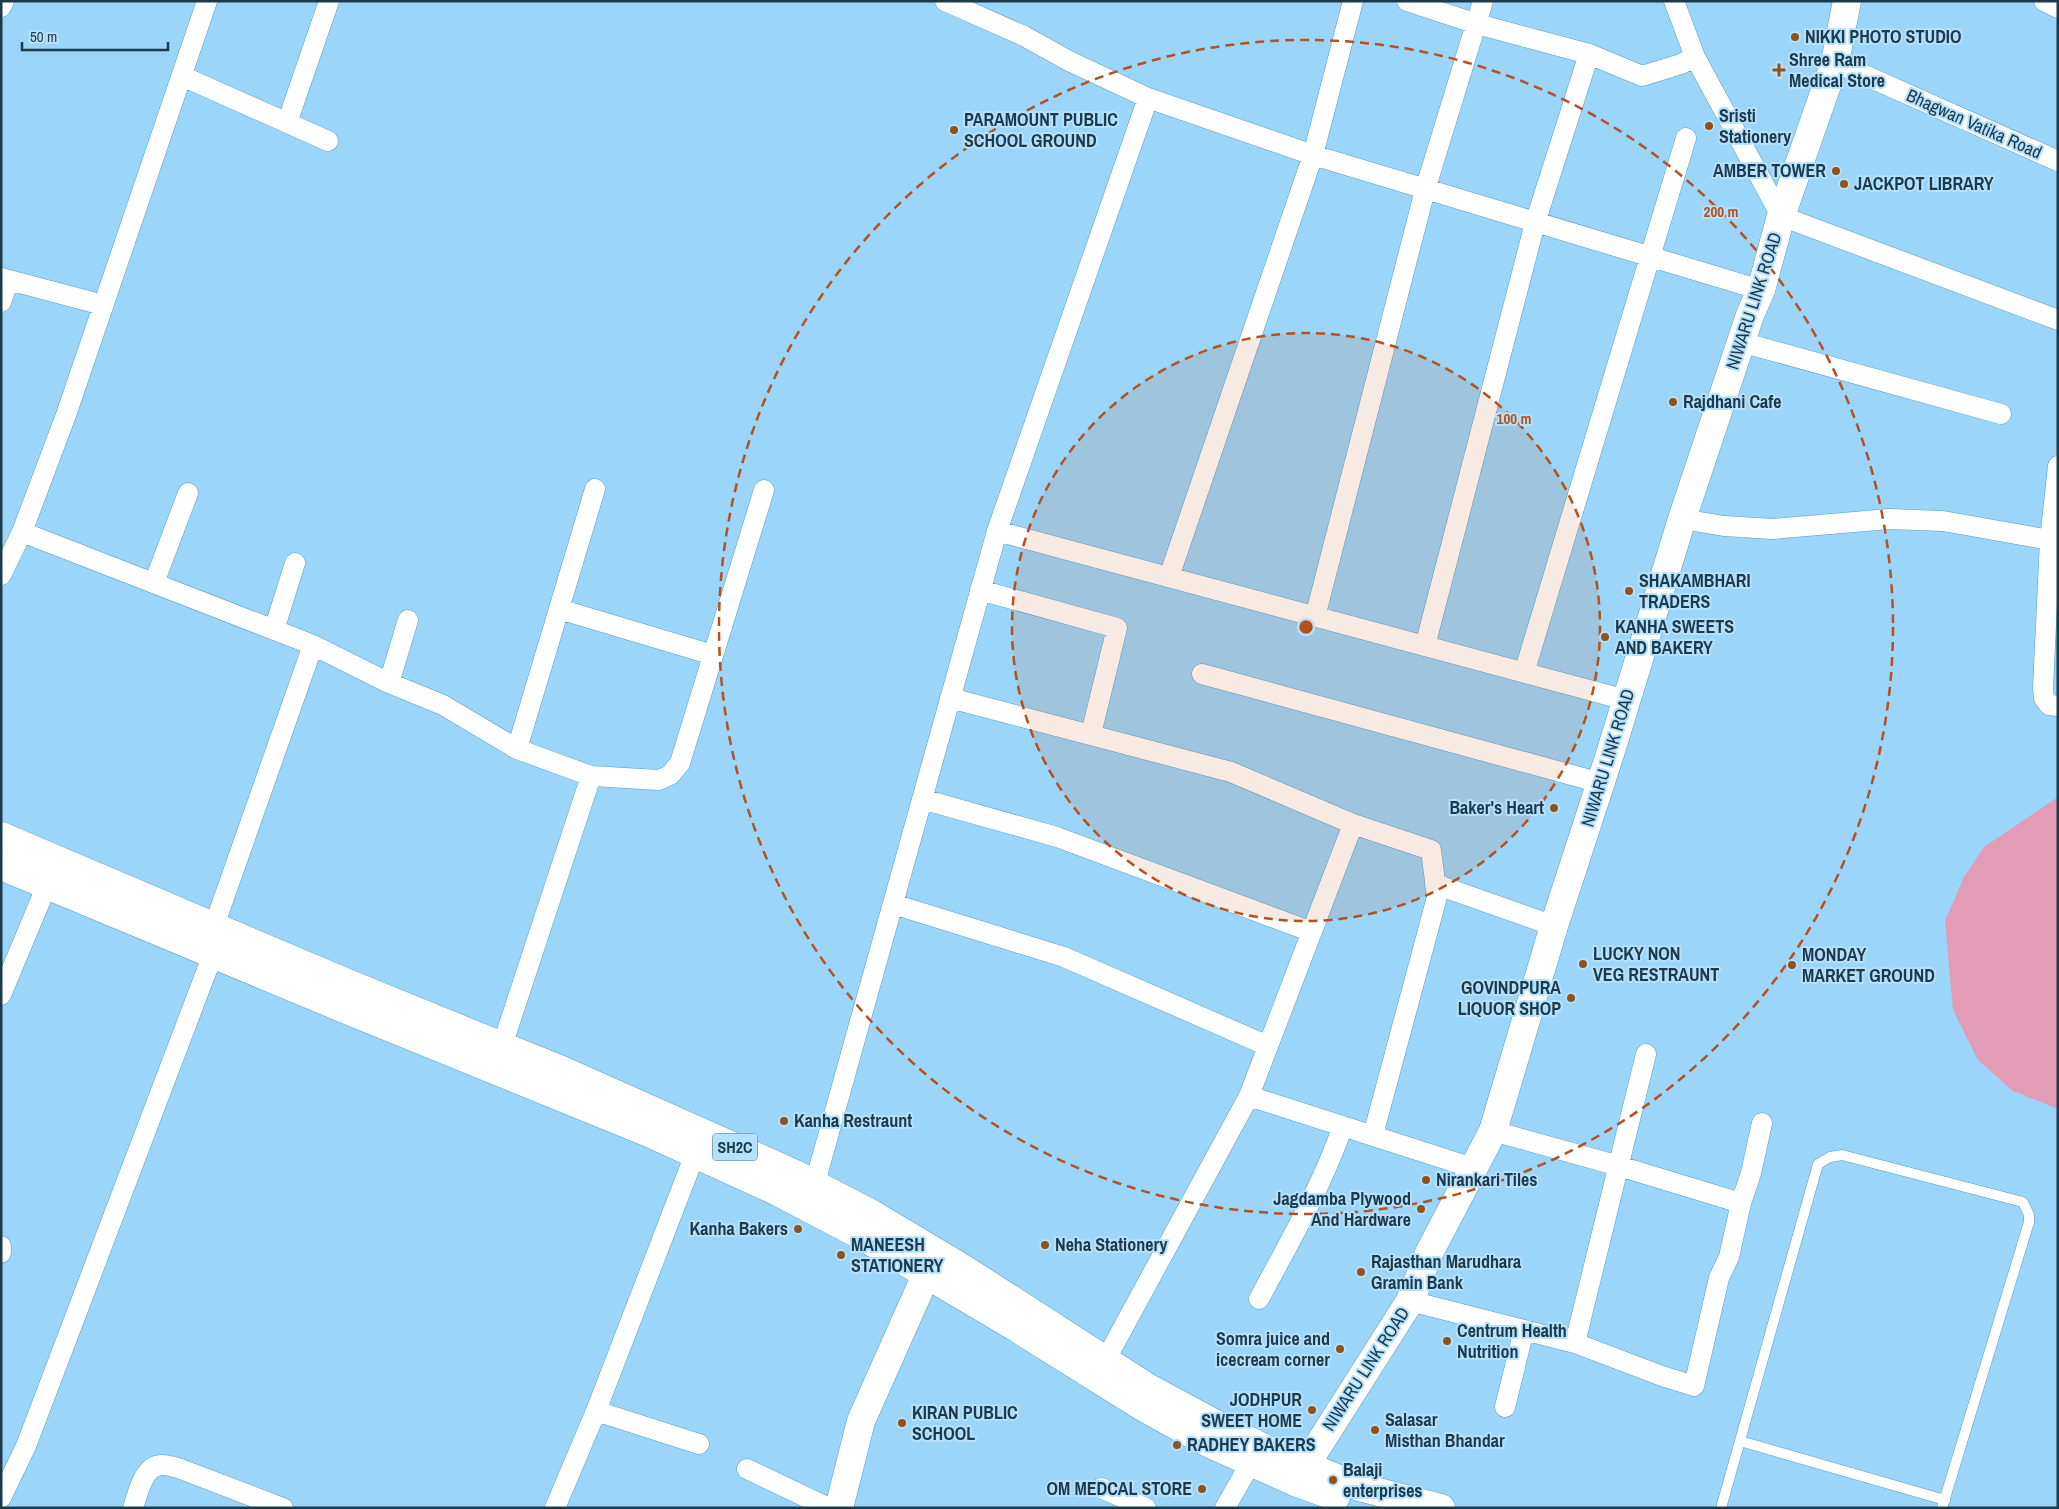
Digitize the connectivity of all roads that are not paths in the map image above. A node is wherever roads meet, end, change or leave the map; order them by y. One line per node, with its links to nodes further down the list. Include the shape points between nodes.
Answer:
1 (4, 1): 11 (street)
2 (207, 1): 17 (street)
3 (329, 1): 19 (street)
4 (946, 1): 18 (street)
5 (1354, 1): 22 (street)
6 (1408, 1): 13 (street)
7 (1483, 1): 13 (street)
8 (1674, 1): 15 (street)
9 (1847, 1): 16 (main road, NIWARU LINK ROAD)
10 (2044, 1): 12 (street)
11 (1, 7)
12 (2058, 8)
13 (1477, 24): 14 (street); 24 (street)
14 (1589, 54): 15 (street, via 1642,76); 26 (street)
15 (1695, 57): 25 (street)
16 (1835, 62): 23 (street, Bhagwan Vatika Road); 25 (main road, NIWARU LINK ROAD)
17 (182, 76): 19 (street); 31 (street)
18 (1148, 98): 22 (street); 40 (street)
19 (287, 122): 21 (street)
20 (1686, 138): 27 (street)
21 (328, 141)
22 (1313, 155): 24 (street); 45 (street)
23 (2058, 161)
24 (1425, 190): 26 (street); 49 (street)
25 (1781, 216): 29 (main road, NIWARU LINK ROAD); 32 (street)
26 (1535, 223): 27 (street); 53 (street)
27 (1649, 257): 29 (street); 55 (street)
28 (5, 279): 30 (street); 31 (street)
29 (1761, 290): 33 (main road, NIWARU LINK ROAD)
30 (1, 302)
31 (102, 305): 41 (street, via 66,415)
32 (2058, 320)
33 (1740, 342): 34 (street); 39 (main road, NIWARU LINK ROAD)
34 (2001, 414)
35 (2058, 466): 42 (street)
36 (595, 489): 48 (street)
37 (764, 490): 54 (street)
38 (188, 493): 46 (street)
39 (1682, 518): 42 (street, via 1724,526 1773,529 1889,519 1942,521); 59 (main road, NIWARU LINK ROAD)
40 (997, 531): 45 (street); 47 (street)
41 (22, 532): 44 (street); 46 (street)
42 (2050, 540): 60 (street, via 2043,688 2049,705)
43 (295, 563): 51 (street)
44 (1, 575)
45 (1169, 577): 49 (street)
46 (154, 583): 51 (street)
47 (980, 590): 58 (street); 61 (street, via 1117,628)
48 (559, 609): 54 (street); 62 (street)
49 (1315, 617): 53 (street)
50 (408, 620): 57 (street)
51 (274, 630): 52 (street)
52 (313, 645): 57 (street); 72 (street)
53 (1425, 646): 55 (street)
54 (713, 655): 63 (street, via 680,763 670,775 658,780)
55 (1524, 673): 59 (street)
56 (1202, 674): 64 (street)
57 (389, 684): 62 (street, via 442,705)
58 (950, 698): 61 (street); 65 (street)
59 (1626, 700): 64 (main road, NIWARU LINK ROAD)
60 (2058, 706)
61 (1091, 734): 66 (street, via 1232,772)
62 (517, 750): 63 (street)
63 (591, 776): 78 (street)
64 (1601, 783): 73 (main road, NIWARU LINK ROAD)
65 (922, 799): 71 (street); 74 (street, via 1057,837)
66 (1353, 824): 69 (street, via 1431,850); 74 (street)
67 (1, 836): 72 (main road, SH2C)
68 (1, 866): 70 (main road, SH2C)
69 (1435, 884): 73 (street); 85 (street, via 1437,896)
70 (47, 885): 75 (main road, SH2C); 76 (street)
71 (893, 904): 79 (street, via 1064,957); 89 (street)
72 (214, 926): 77 (main road, SH2C)
73 (1554, 926): 84 (main road, NIWARU LINK ROAD)
74 (1312, 932): 79 (street)
75 (213, 954): 77 (main road, SH2C); 107 (street, via 26,1446)
76 (1, 995)
77 (347, 996): 78 (main road, SH2C); 86 (main road, SH2C)
78 (502, 1046): 89 (main road, SH2C, via 564,1071)
79 (1268, 1046): 81 (street)
80 (1646, 1054): 87 (street)
81 (1249, 1096): 83 (street); 98 (street)
82 (1762, 1123): 90 (street)
83 (1343, 1126): 85 (street); 94 (street, via 1313,1200)
84 (1493, 1131): 87 (street); 88 (main road, NIWARU LINK ROAD)
85 (1373, 1135): 88 (street)
86 (695, 1154): 89 (main road, SH2C); 100 (street)
87 (1619, 1166): 90 (street); 97 (street)
88 (1473, 1168): 95 (main road, NIWARU LINK ROAD, via 1429,1253)
89 (811, 1196): 93 (main road, SH2C, via 858,1234)
90 (1741, 1203): 97 (street, via 1729,1257 1719,1278 1694,1386)
91 (1, 1246): 92 (street)
92 (1, 1253)
93 (934, 1265): 98 (main road, SH2C); 113 (main road, via 861,1421)
94 (1259, 1299)
95 (1410, 1301): 96 (street); 105 (main road, NIWARU LINK ROAD)
96 (1524, 1330): 97 (street); 99 (street)
97 (1575, 1343)
98 (1101, 1370): 103 (main road, SH2C, via 1208,1444)
99 (1505, 1407)
100 (596, 1411): 102 (street); 111 (street)
101 (1740, 1440): 108 (lane); 108 (lane, via 1818,1164 1842,1155 2023,1202 2030,1215 2029,1222); 118 (lane)
102 (699, 1444)
103 (1256, 1455): 105 (main road, SH2C); 115 (street)
104 (747, 1468): 112 (street)
105 (1300, 1474): 116 (main road, SH2C); 117 (main road, SH2C)
106 (1101, 1488): 114 (street)
107 (1, 1498)
108 (1944, 1504)
109 (133, 1508): 110 (street, via 145,1476 152,1467 162,1465 178,1468)
110 (283, 1508)
111 (555, 1508)
112 (829, 1508)
113 (839, 1508)
114 (1146, 1508)
115 (1225, 1508)
116 (1366, 1508)
117 (1441, 1508)
118 (1721, 1508)

